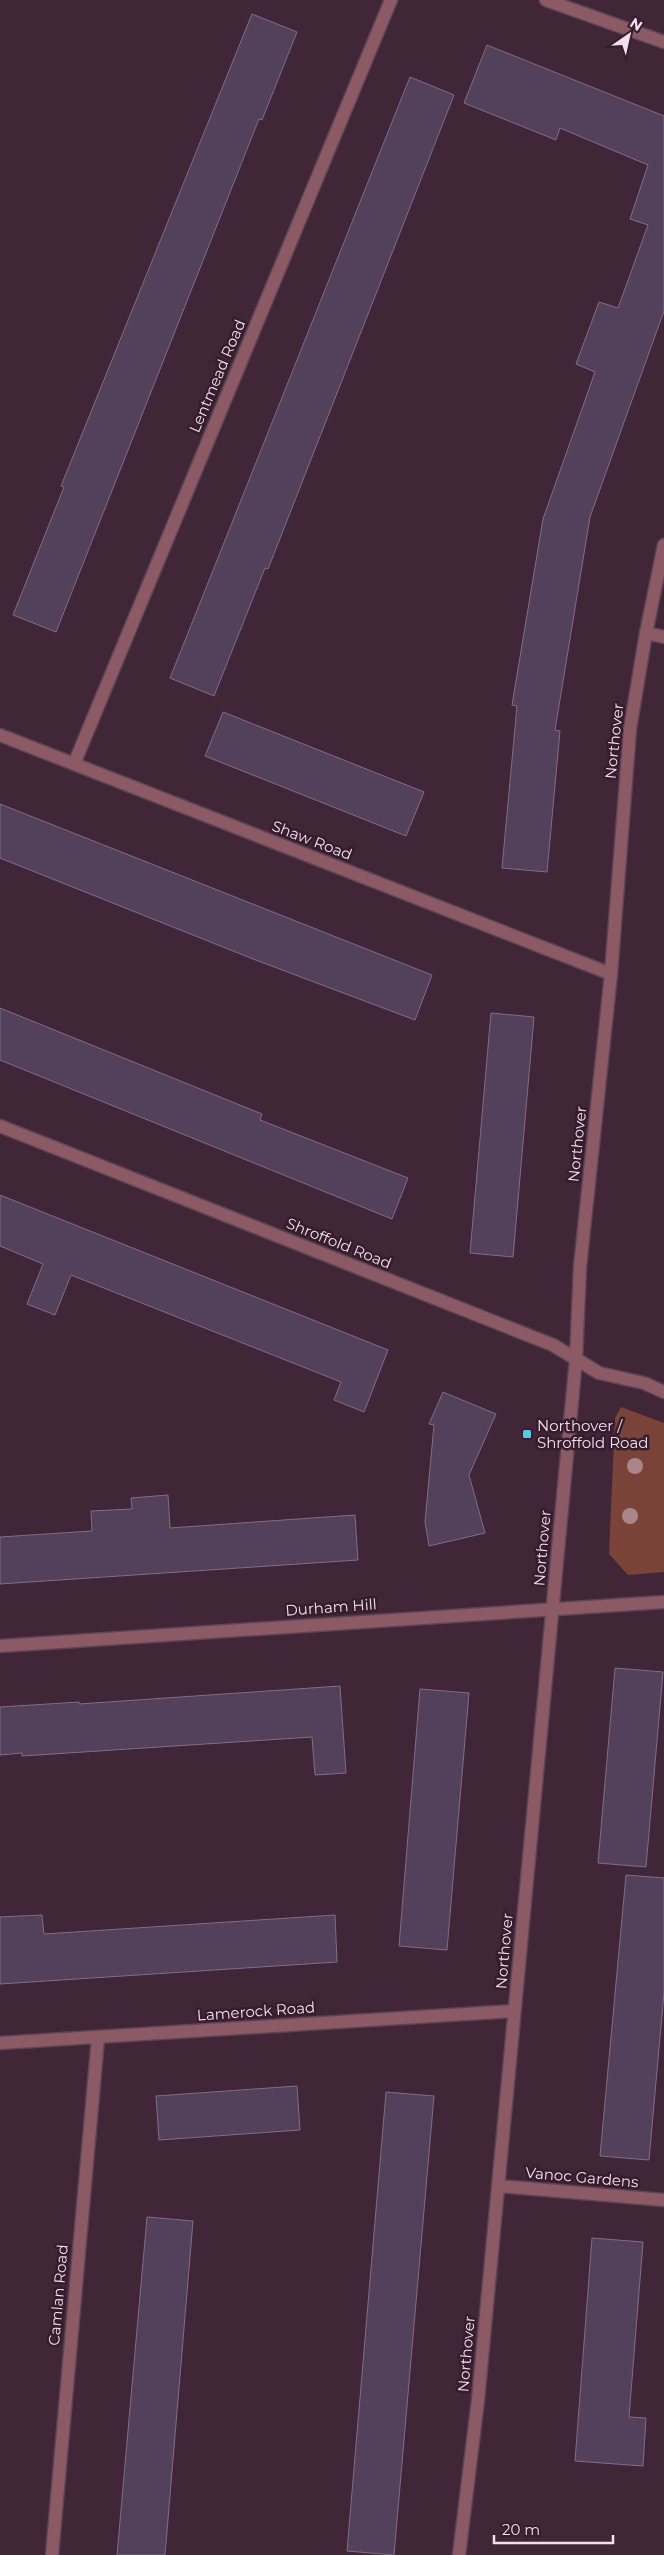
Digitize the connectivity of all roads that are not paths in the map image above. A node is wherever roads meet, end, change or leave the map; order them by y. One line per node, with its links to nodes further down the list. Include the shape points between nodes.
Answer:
1 (391, 0): 8 (street, Lentmead Road)
2 (546, 0): 3 (street)
3 (664, 42)
4 (664, 545): 5 (street, Northover)
5 (646, 633): 6 (street); 9 (street, Northover, via 630,728)
6 (664, 637)
7 (0, 735): 8 (street, Shaw Road)
8 (74, 764): 9 (street, Shaw Road)
9 (611, 974): 11 (street, Northover, via 580,1267)
10 (0, 1126): 11 (street, Shroffold Road, via 553,1345)
11 (576, 1359): 12 (street, Shroffold Road, via 599,1373 644,1383); 14 (street, Northover)
12 (664, 1392)
13 (664, 1602): 14 (street, Durham Hill)
14 (552, 1609): 15 (street, Durham Hill); 16 (street, Northover)
15 (0, 1646)
16 (514, 2011): 17 (street, Lamerock Road); 19 (street, Northover)
17 (98, 2038): 18 (street, Lamerock Road); 21 (street, Camlan Road)
18 (0, 2043)
19 (498, 2186): 20 (street, Vanoc Gardens); 22 (street, Northover, via 478,2400)
20 (664, 2200)
21 (52, 2555)
22 (459, 2555)

